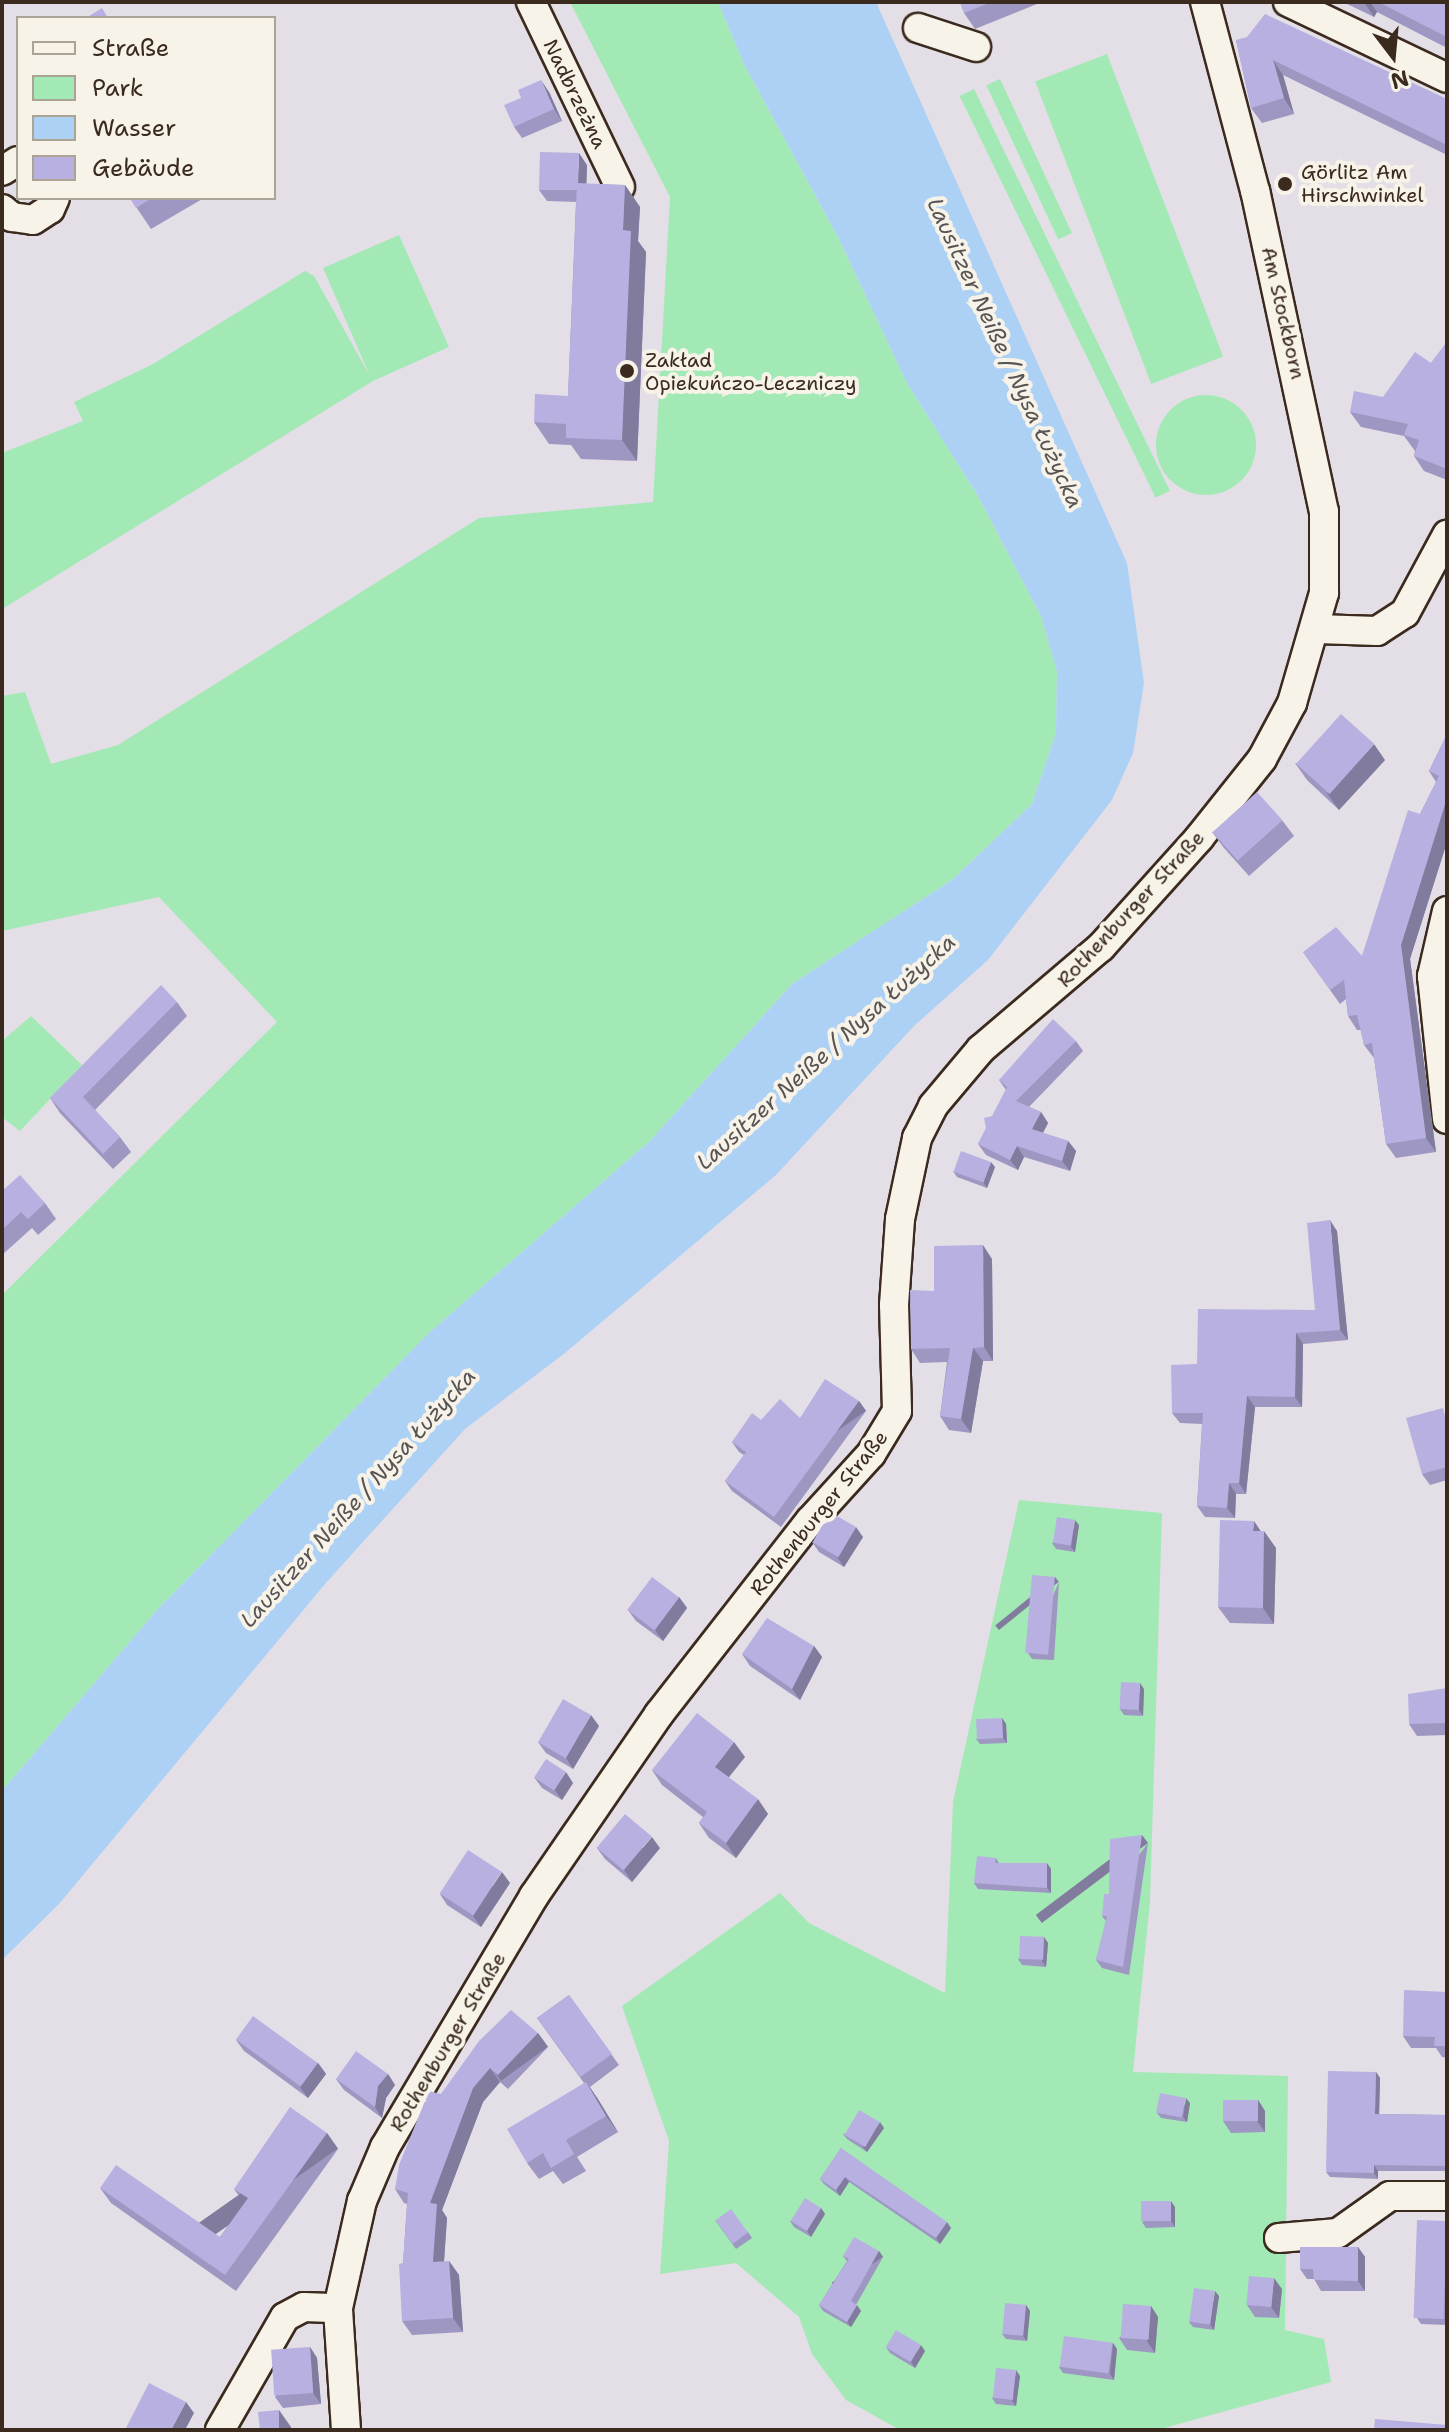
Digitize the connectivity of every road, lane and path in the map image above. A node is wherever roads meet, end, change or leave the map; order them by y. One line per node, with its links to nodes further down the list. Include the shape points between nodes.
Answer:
1 (531, 2): 7 (street, Nadbrzeżna)
2 (1205, 2): 11 (street, Am Stockborn, via 1255,191 1317,468 1327,558)
3 (1288, 2): 6 (street)
4 (918, 28): 5 (street)
5 (976, 47)
6 (1447, 78)
7 (620, 187)
8 (54, 200): 9 (street, via 33,220 12,217)
9 (2, 209)
10 (1447, 535): 11 (street, via 1405,613 1377,631)
11 (1317, 629): 16 (street, Rothenburger Straße, via 1292,703 1262,759 1199,838 1101,947 981,1049 933,1106 917,1138 900,1219 894,1305 901,1391 889,1429 659,1714 534,1896 385,2147 362,2201)
12 (1447, 911): 13 (street, via 1432,976)
13 (1447, 1119)
14 (1447, 2196): 15 (street, via 1390,2196 1338,2233)
15 (1279, 2238)
16 (338, 2308): 17 (street, via 304,2307 285,2317); 18 (street, Rothenburger Straße)
17 (220, 2430)
18 (346, 2430)

